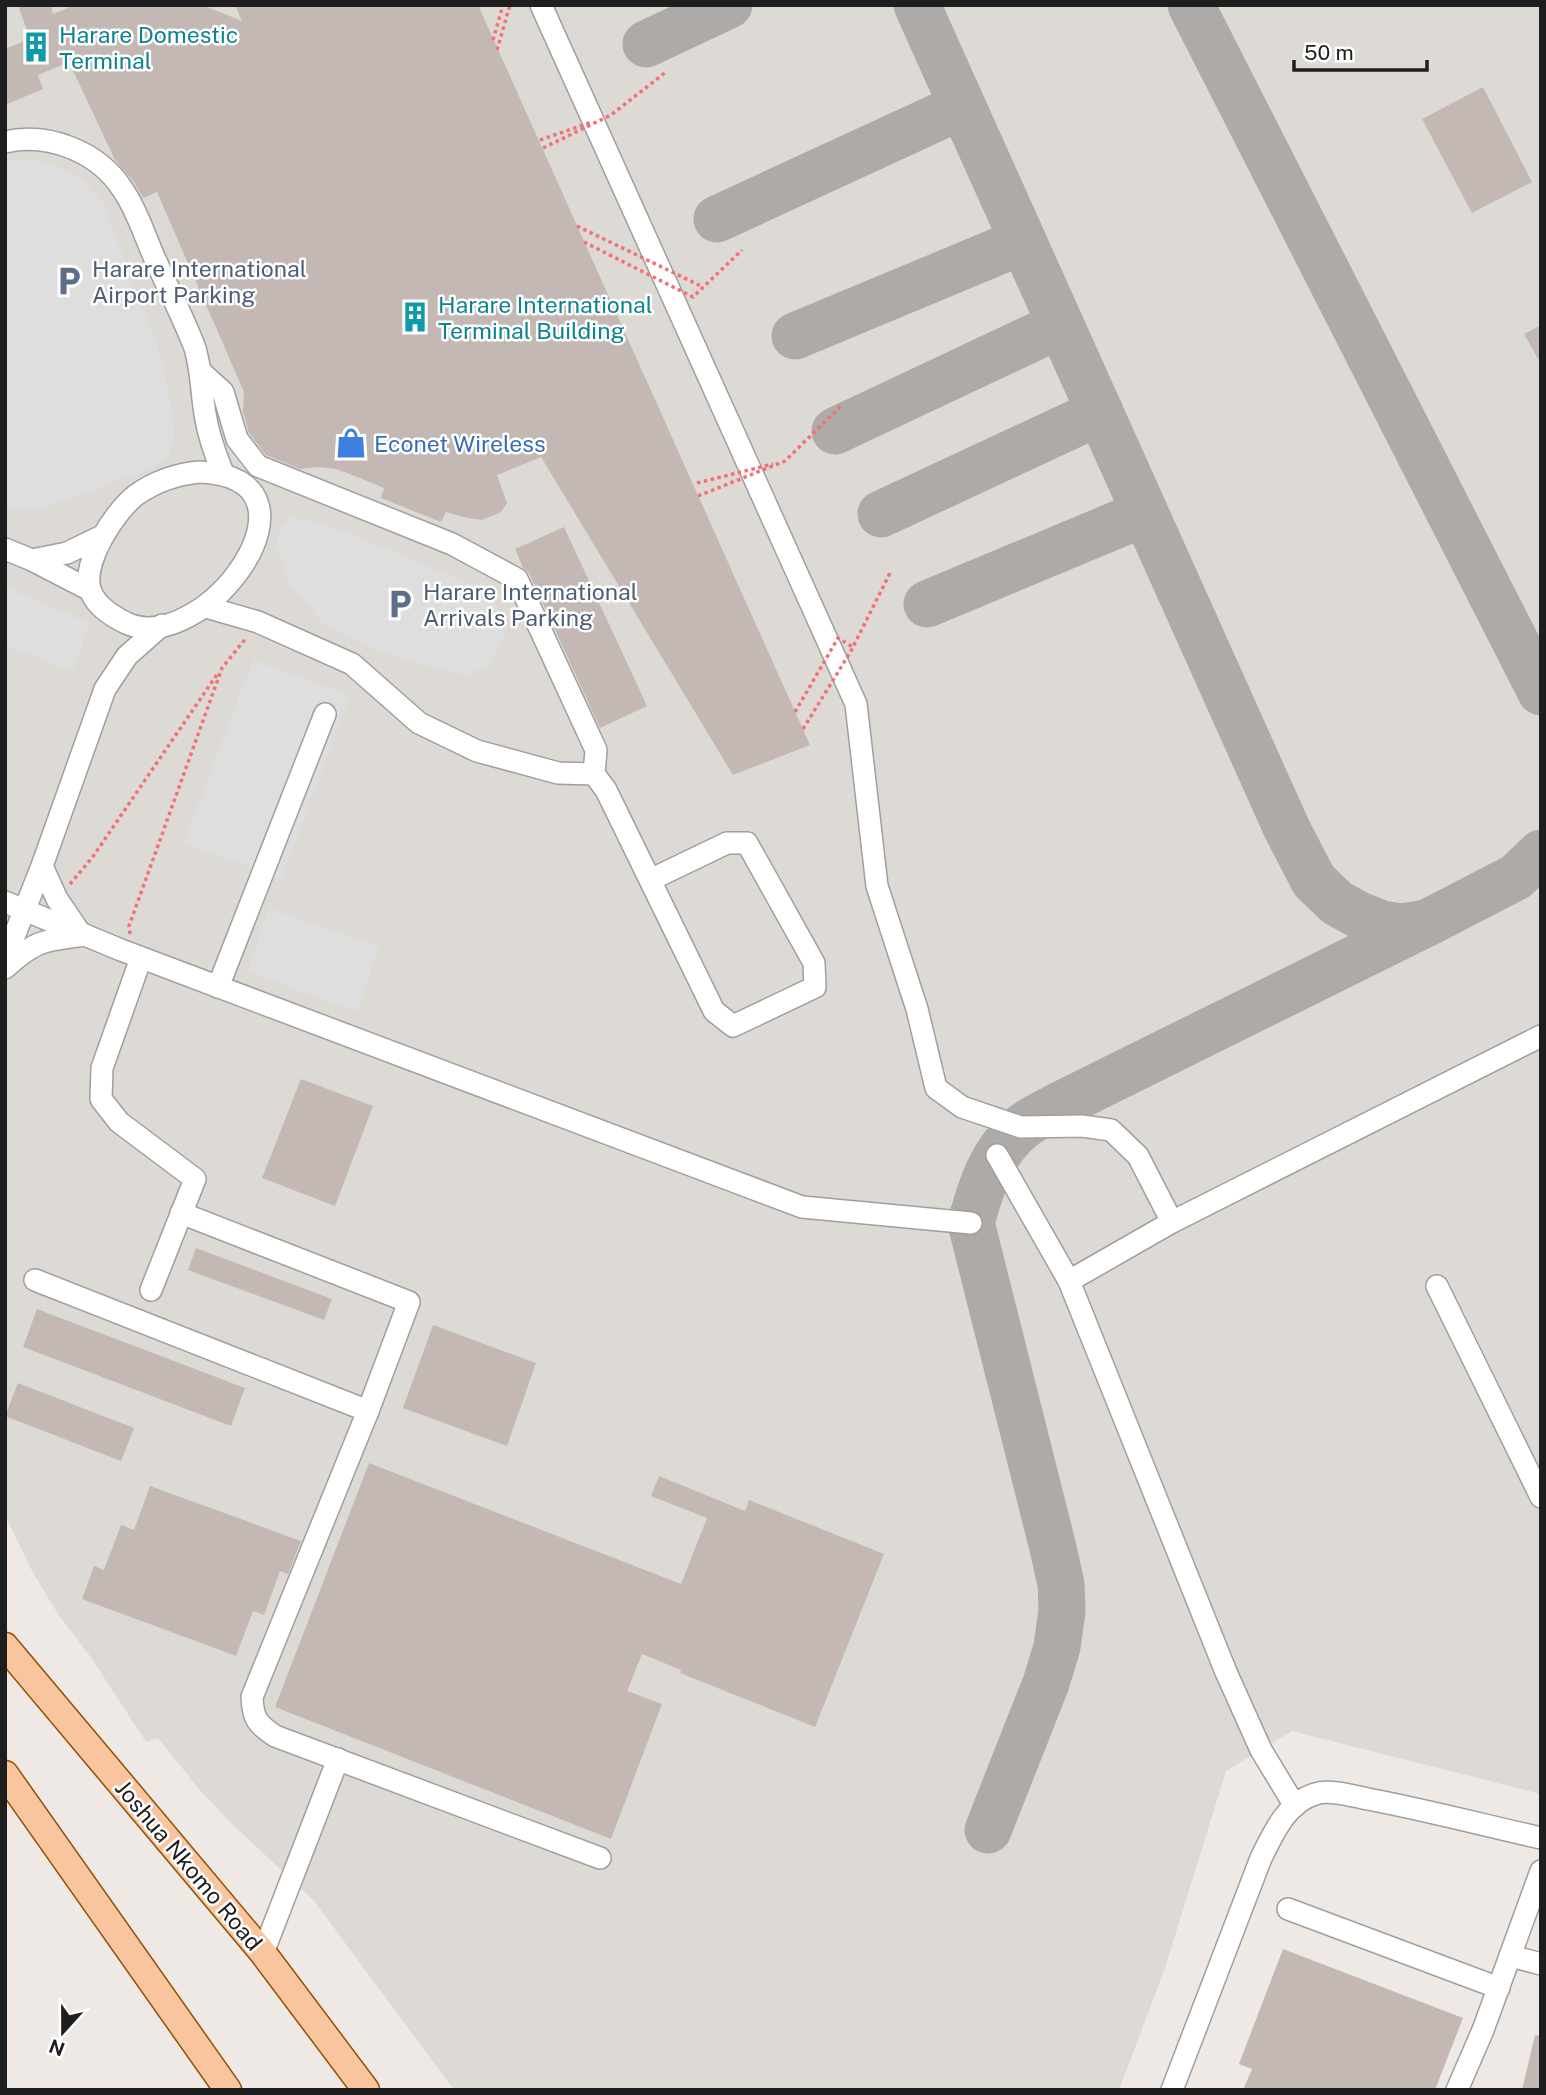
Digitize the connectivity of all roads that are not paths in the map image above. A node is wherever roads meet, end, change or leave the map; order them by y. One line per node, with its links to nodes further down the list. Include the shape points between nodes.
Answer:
1 (541, 5): 24 (street, via 856,705 877,886 918,1009 936,1088 962,1107 1021,1128 1111,1130 1139,1156)
2 (5, 142): 3 (street, via 45,141 82,153 124,190 184,320)
3 (202, 373): 4 (street, via 205,416); 12 (street, via 223,393 237,439 258,466 452,544 517,579 596,750)
4 (223, 473): 5 (street, via 182,474 149,487); 9 (street, via 248,488 260,512 261,526 250,554)
5 (102, 536): 7 (street, via 67,553); 8 (street)
6 (5, 549): 7 (street)
7 (32, 560): 8 (street)
8 (90, 590): 10 (street, via 112,616 131,625)
9 (206, 607): 10 (street); 12 (street, via 258,622 352,664 419,723 477,751 558,773)
10 (162, 625): 13 (street, via 127,656 105,689)
11 (325, 714): 20 (street)
12 (594, 774): 14 (street)
13 (42, 866): 15 (street); 16 (street, via 57,899)
14 (650, 880): 14 (street, via 714,1011 733,1026 815,987 814,963 747,843 727,843)
15 (14, 905): 16 (street); 18 (street)
16 (84, 934): 17 (street); 19 (street, via 41,941)
17 (141, 958): 20 (street); 23 (street, via 102,1068 101,1099 119,1122 195,1179)
18 (5, 959)
19 (5, 968)
20 (218, 986): 25 (street, via 802,1207)
21 (1541, 1036): 24 (street)
22 (996, 1155): 27 (street)
23 (181, 1213): 29 (street); 30 (street, via 410,1302)
24 (1172, 1222): 27 (street)
25 (971, 1223)
26 (34, 1280): 30 (street)
27 (1069, 1281): 35 (street, via 1226,1672 1261,1750)
28 (1437, 1286): 31 (street)
29 (151, 1290)
30 (368, 1411): 33 (street, via 252,1697 259,1726)
31 (1541, 1497)
32 (5, 1646): 40 (main road, Joshua Nkomo Road)
33 (338, 1759): 37 (street); 40 (street)
34 (5, 1774): 44 (main road)
35 (1295, 1806): 36 (street, via 1315,1793 1339,1794); 46 (street, via 1279,1822 1261,1858)
36 (1541, 1838)
37 (600, 1858)
38 (1541, 1871): 41 (street)
39 (1288, 1909): 43 (street)
40 (263, 1953): 45 (main road, Joshua Nkomo Road)
41 (1511, 1956): 42 (street); 43 (street)
42 (1541, 1965)
43 (1499, 1988): 47 (street)
44 (228, 2090)
45 (366, 2090)
46 (1172, 2090)
47 (1457, 2090)

